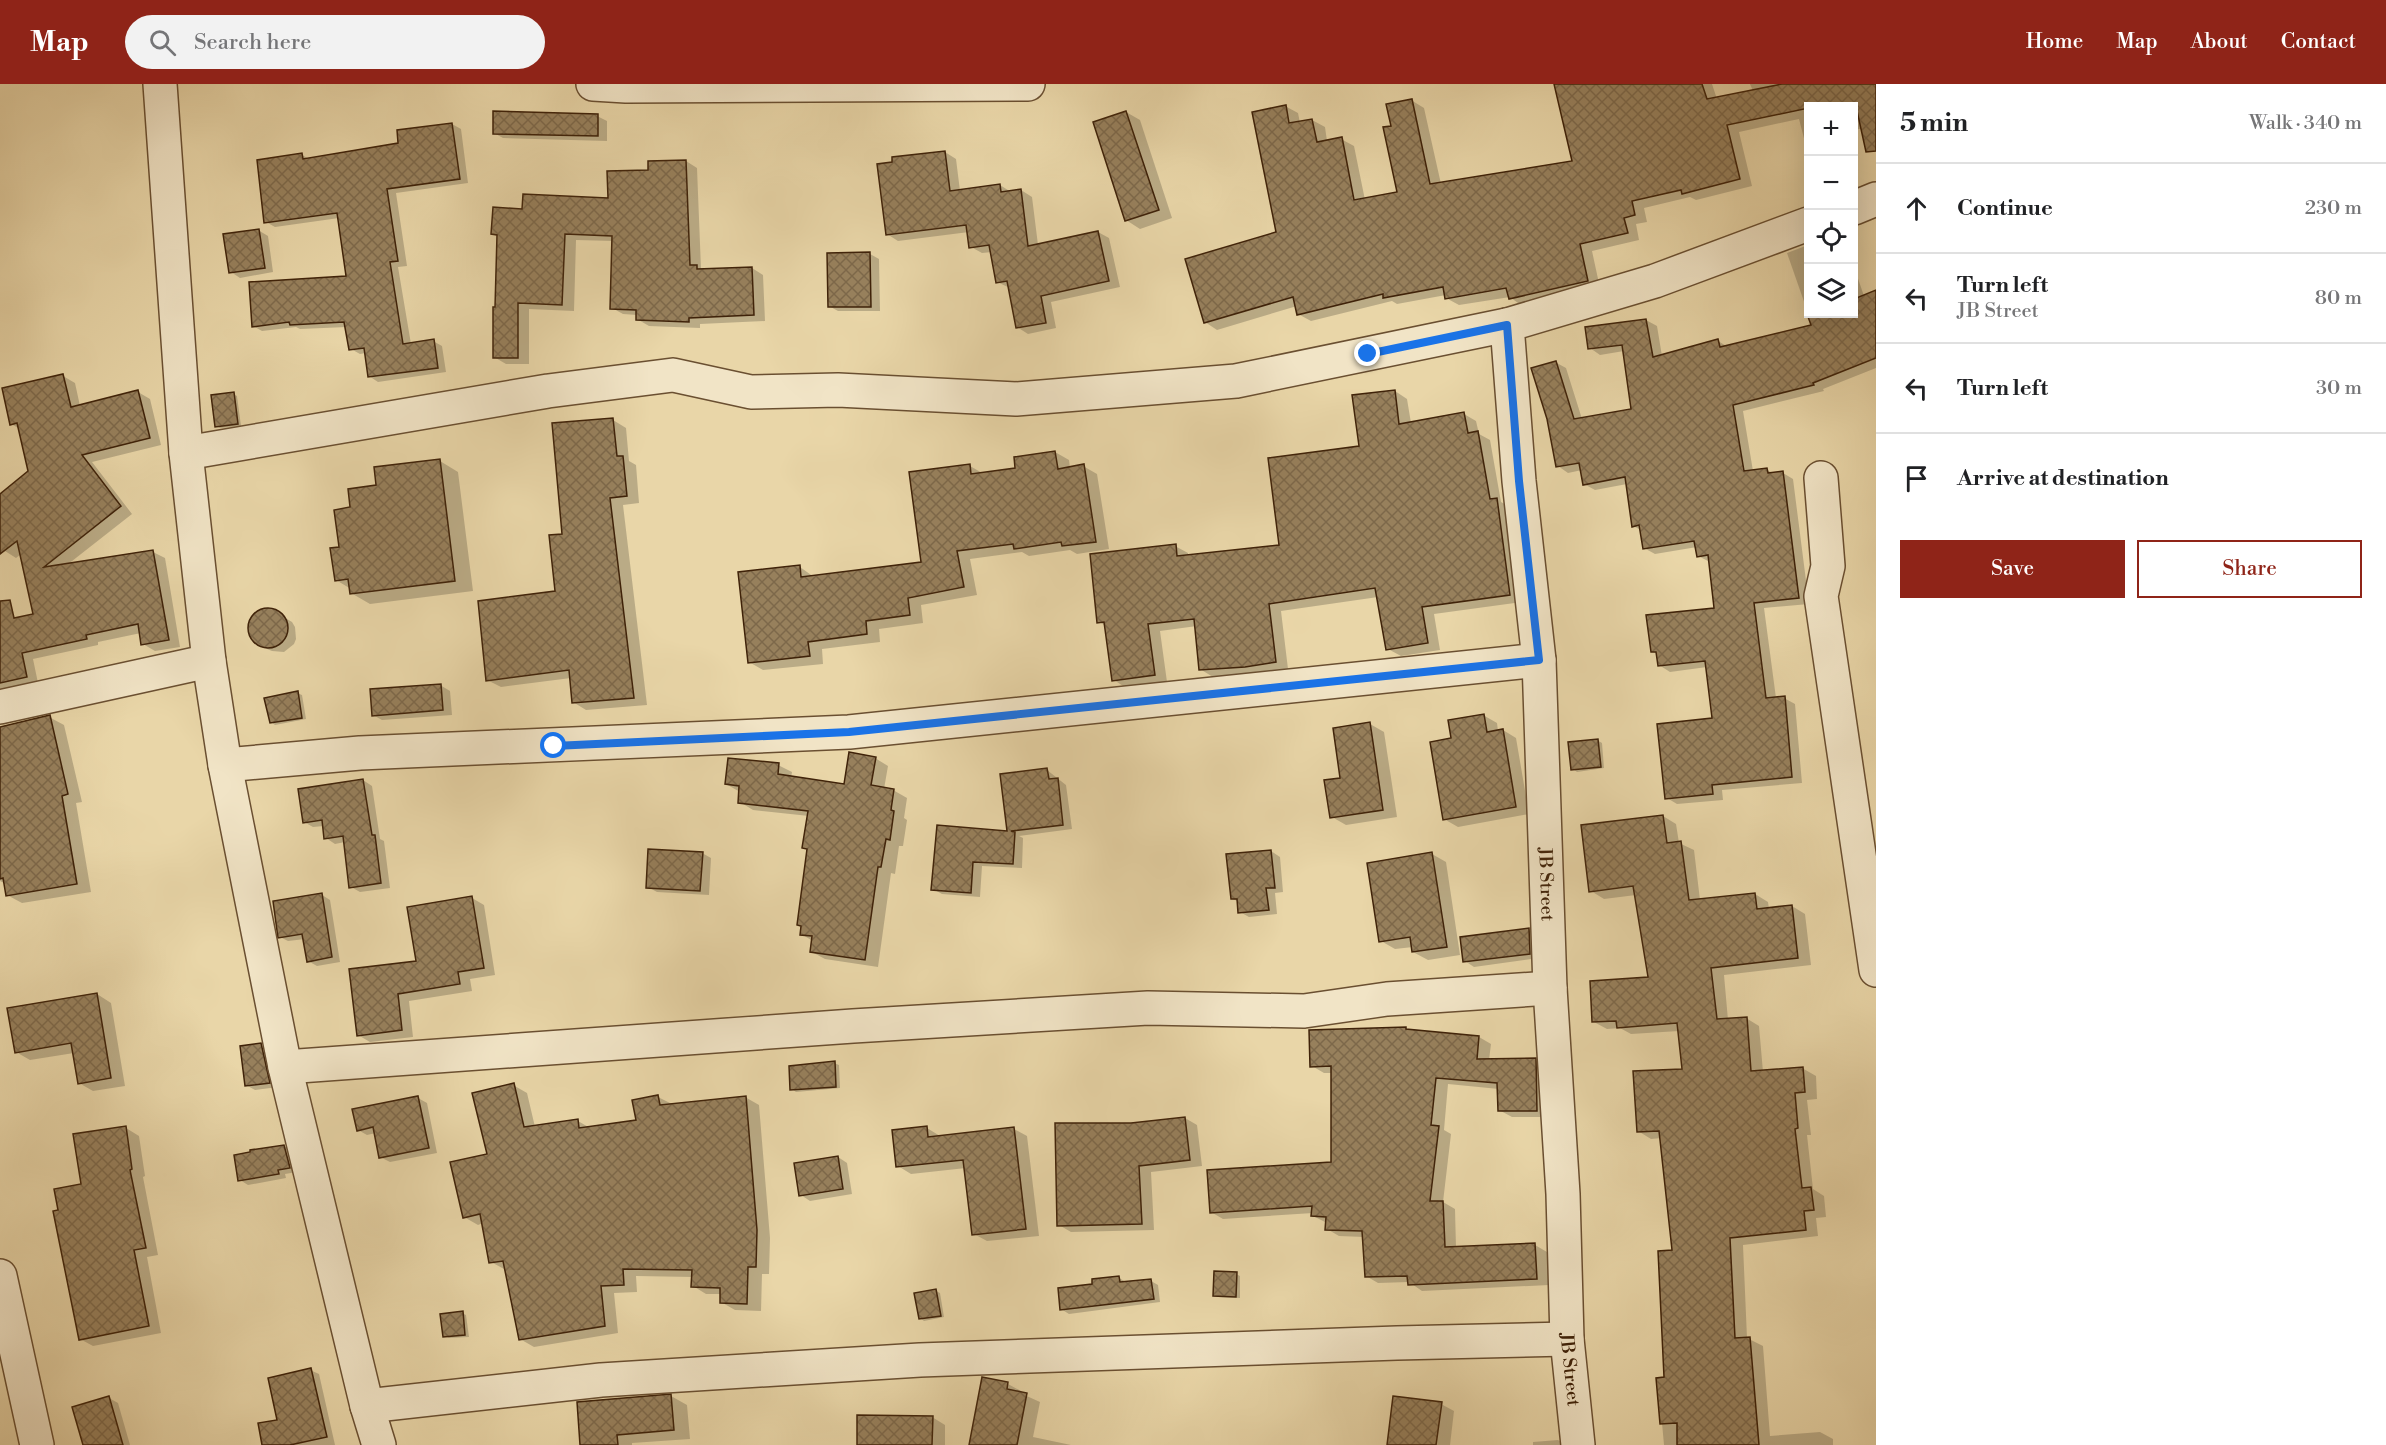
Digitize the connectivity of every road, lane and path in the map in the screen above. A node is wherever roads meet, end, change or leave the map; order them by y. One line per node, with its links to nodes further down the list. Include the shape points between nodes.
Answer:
1 (160, 84): 9 (street)
2 (593, 84): 3 (street)
3 (1019, 84): 4 (street)
4 (1028, 84)
5 (1876, 199): 6 (street)
6 (1858, 206)
7 (1804, 226): 8 (street, via 1655,281)
8 (1507, 325): 9 (street, via 1236,381 1016,399 838,390 751,392 673,375 548,391); 11 (street, JB Street)
9 (186, 453): 12 (street)
10 (1821, 478): 15 (street, via 1828,566 1821,596)
11 (1539, 660): 14 (street, via 849,732 360,753); 16 (street, JB Street)
12 (209, 661): 13 (street); 14 (street)
13 (0, 707)
14 (225, 765): 17 (street)
15 (1876, 970)
16 (1550, 988): 17 (street, via 1387,999 1304,1011 1148,1008); 19 (street, JB Street, via 1563,1194)
17 (285, 1067): 20 (street)
18 (0, 1276): 21 (street)
19 (1567, 1339): 20 (street, via 920,1360 601,1380); 23 (street, JB Street)
20 (368, 1406): 22 (street)
21 (37, 1445)
22 (380, 1445)
23 (1578, 1445)

